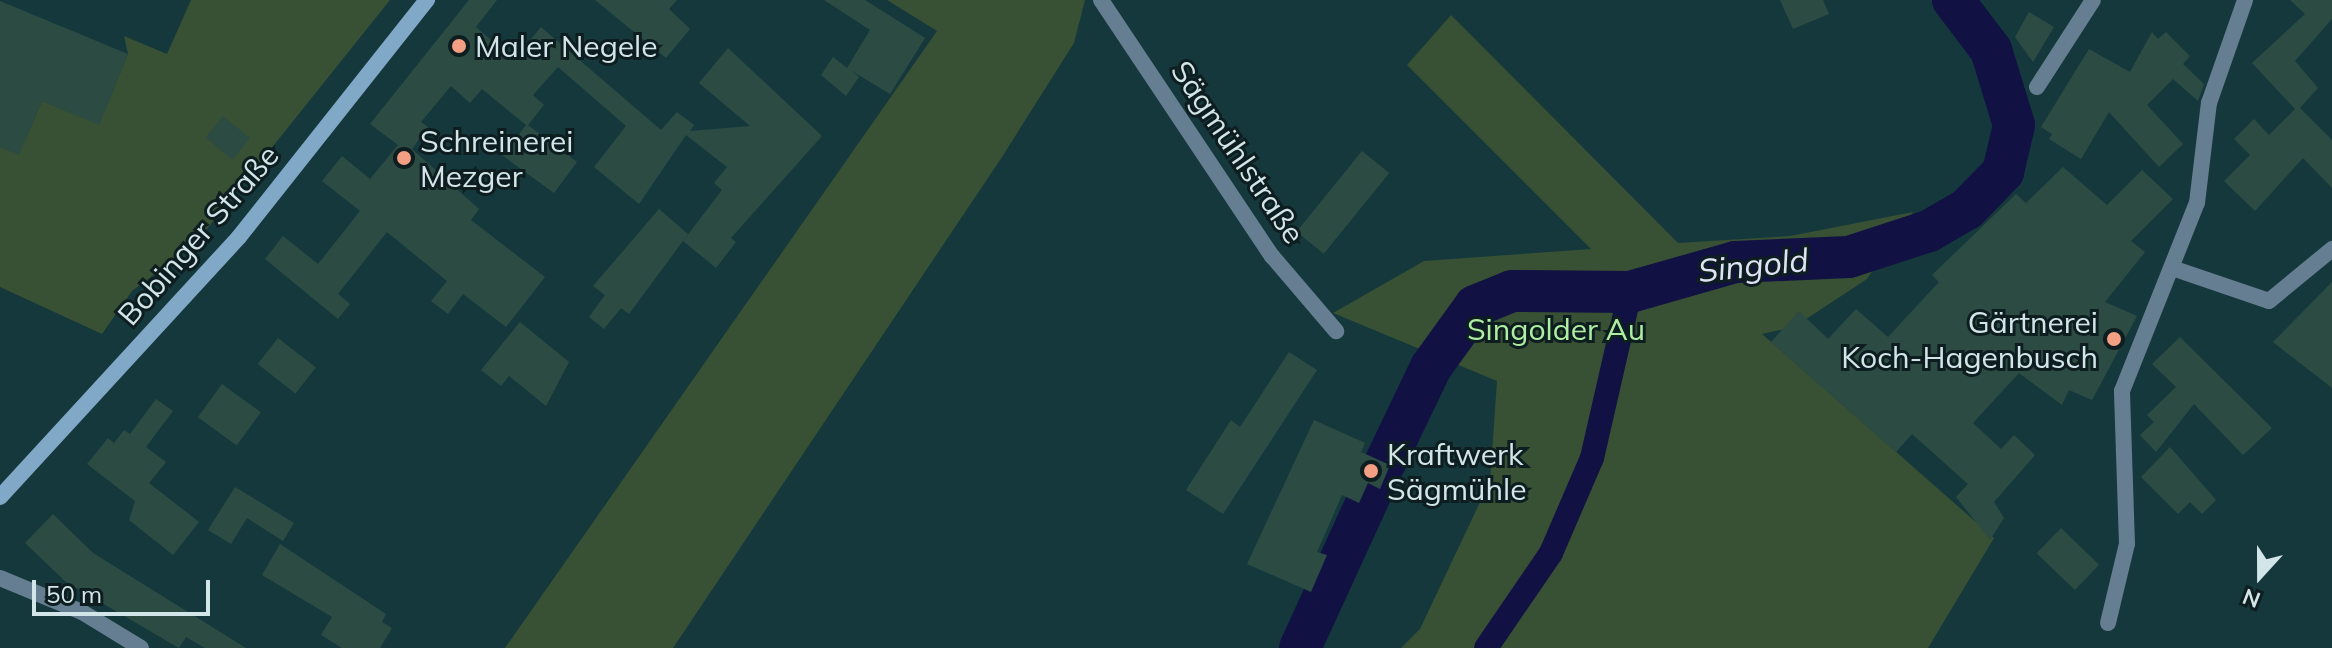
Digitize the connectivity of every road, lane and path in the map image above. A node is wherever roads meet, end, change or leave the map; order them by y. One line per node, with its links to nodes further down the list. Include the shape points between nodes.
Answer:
1 (427, 0): 9 (main road, Bobinger Straße, via 239,237)
2 (1101, 0): 8 (street, Sägmühlstraße, via 1272,256)
3 (2093, 0): 5 (street)
4 (2245, 0): 7 (street, via 2209,103 2197,203)
5 (2037, 87)
6 (2332, 249): 7 (street, via 2269,301)
7 (2175, 269): 11 (street, via 2122,391 2127,544)
8 (1336, 331)
9 (0, 497)
10 (0, 578): 12 (street, via 82,612)
11 (2108, 623)
12 (141, 648)

